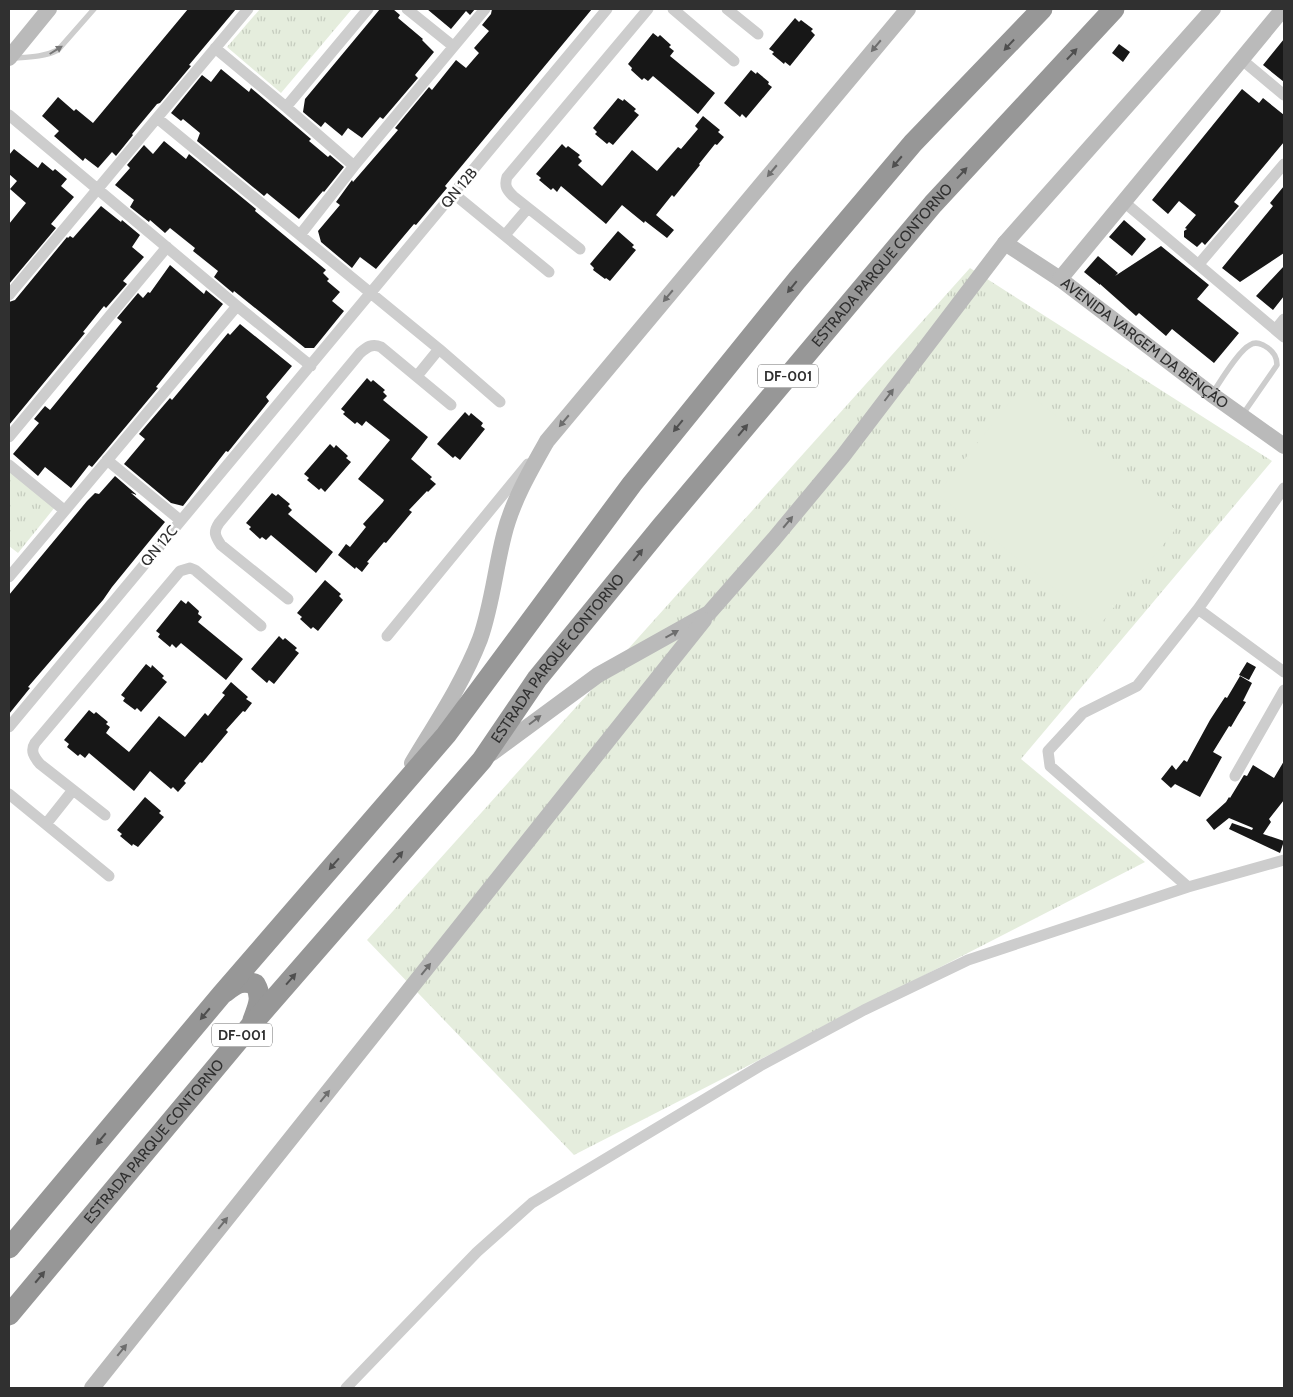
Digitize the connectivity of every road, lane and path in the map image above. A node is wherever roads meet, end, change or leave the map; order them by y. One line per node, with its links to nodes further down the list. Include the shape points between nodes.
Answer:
1 (49, 9): 19 (main road)
2 (94, 9): 19 (lane, one-way to 2, via 38,57 58,50)
3 (248, 9): 18 (street)
4 (368, 9): 23 (street)
5 (407, 9): 17 (street)
6 (485, 9): 17 (street)
7 (607, 9): 29 (street, QN 12B)
8 (648, 9): 31 (street, via 507,177 508,191)
9 (673, 9): 21 (street)
10 (727, 9): 16 (street)
11 (908, 9): 53 (main road, one-way to 53)
12 (1042, 9): 75 (highway, DF-001, one-way to 75, via 913,143 797,280 632,484 446,735)
13 (1114, 9): 71 (highway, ESTRADA PARQUE CONTORNO / DF-001, one-way to 13, via 537,679 668,518 933,204)
14 (1212, 9): 34 (main road)
15 (1283, 9): 20 (main road)
16 (758, 34)
17 (453, 46): 27 (street)
18 (215, 48): 23 (street); 25 (street)
19 (9, 58)
20 (1241, 59): 22 (street); 30 (main road)
21 (734, 61)
22 (1284, 95)
23 (286, 106): 27 (street)
24 (9, 115): 28 (street)
25 (157, 118): 28 (street); 32 (street)
26 (1284, 164): 37 (street)
27 (354, 166): 32 (street)
28 (98, 189): 35 (street); 41 (street)
29 (454, 194): 33 (street); 40 (street, QN 12B)
30 (1124, 202): 37 (street); 39 (main road)
31 (528, 208): 33 (street); 36 (street)
32 (300, 235): 40 (street)
33 (506, 236): 38 (street)
34 (1005, 243): 39 (main road, AVENIDA VARGEM DA BÊNÇÃO); 65 (main road, one-way to 34, via 843,456)
35 (166, 247): 42 (street); 52 (street)
36 (580, 249)
37 (1199, 264): 44 (street)
38 (549, 272)
39 (1060, 279): 48 (main road, AVENIDA VARGEM DA BÊNÇÃO)
40 (370, 294): 45 (street); 46 (street, QN 12B)
41 (9, 295)
42 (236, 306): 46 (street); 55 (street)
43 (1284, 319): 44 (street)
44 (1280, 333)
45 (438, 349): 47 (street); 49 (street)
46 (310, 366): 59 (street, QN 12C)
47 (417, 376): 50 (street); 63 (street, via 381,347 366,348 218,523 214,531 222,545)
48 (1211, 394): 51 (main road, AVENIDA VARGEM DA BÊNÇÃO); 51 (lane, via 1249,345 1264,345 1273,352 1277,365)
49 (500, 402)
50 (451, 405)
51 (1241, 416): 54 (main road, AVENIDA VARGEM DA BÊNÇÃO)
52 (9, 438)
53 (547, 441): 67 (street); 75 (main road, via 525,481 504,534 488,612 471,661)
54 (1284, 446)
55 (107, 460): 58 (street); 59 (street)
56 (9, 465): 58 (street)
57 (1284, 488): 64 (street)
58 (64, 510): 61 (street)
59 (180, 520): 70 (street, QN 12C)
60 (9, 558): 61 (street)
61 (18, 566): 62 (street)
62 (9, 578)
63 (288, 599)
64 (1198, 609): 68 (street); 80 (street, via 1137,686 1083,713 1048,751 1050,766)
65 (709, 613): 71 (main road, one-way to 65, via 598,675); 85 (main road, one-way to 65)
66 (260, 626): 73 (street, via 195,570 180,571 33,748 35,759)
67 (387, 636)
68 (1284, 672)
69 (1284, 690): 72 (street)
70 (9, 727)
71 (482, 760): 82 (highway, ESTRADA PARQUE CONTORNO / DF-001, one-way to 71)
72 (1235, 776)
73 (73, 790): 76 (street); 77 (street)
74 (9, 794): 77 (street)
75 (389, 801): 81 (highway, DF-001, one-way to 81)
76 (105, 815)
77 (46, 824): 79 (street)
78 (1284, 860): 80 (street)
79 (108, 876)
80 (1188, 887): 86 (street, via 968,960 864,1010 751,1071 532,1203 477,1252)
81 (222, 994): 82 (highway, via 237,983 255,984 260,992 260,1001); 83 (highway, DF-001, one-way to 83)
82 (253, 1023): 84 (highway, ESTRADA PARQUE CONTORNO / DF-001, one-way to 82)
83 (9, 1248)
84 (9, 1315)
85 (92, 1388)
86 (346, 1388)

